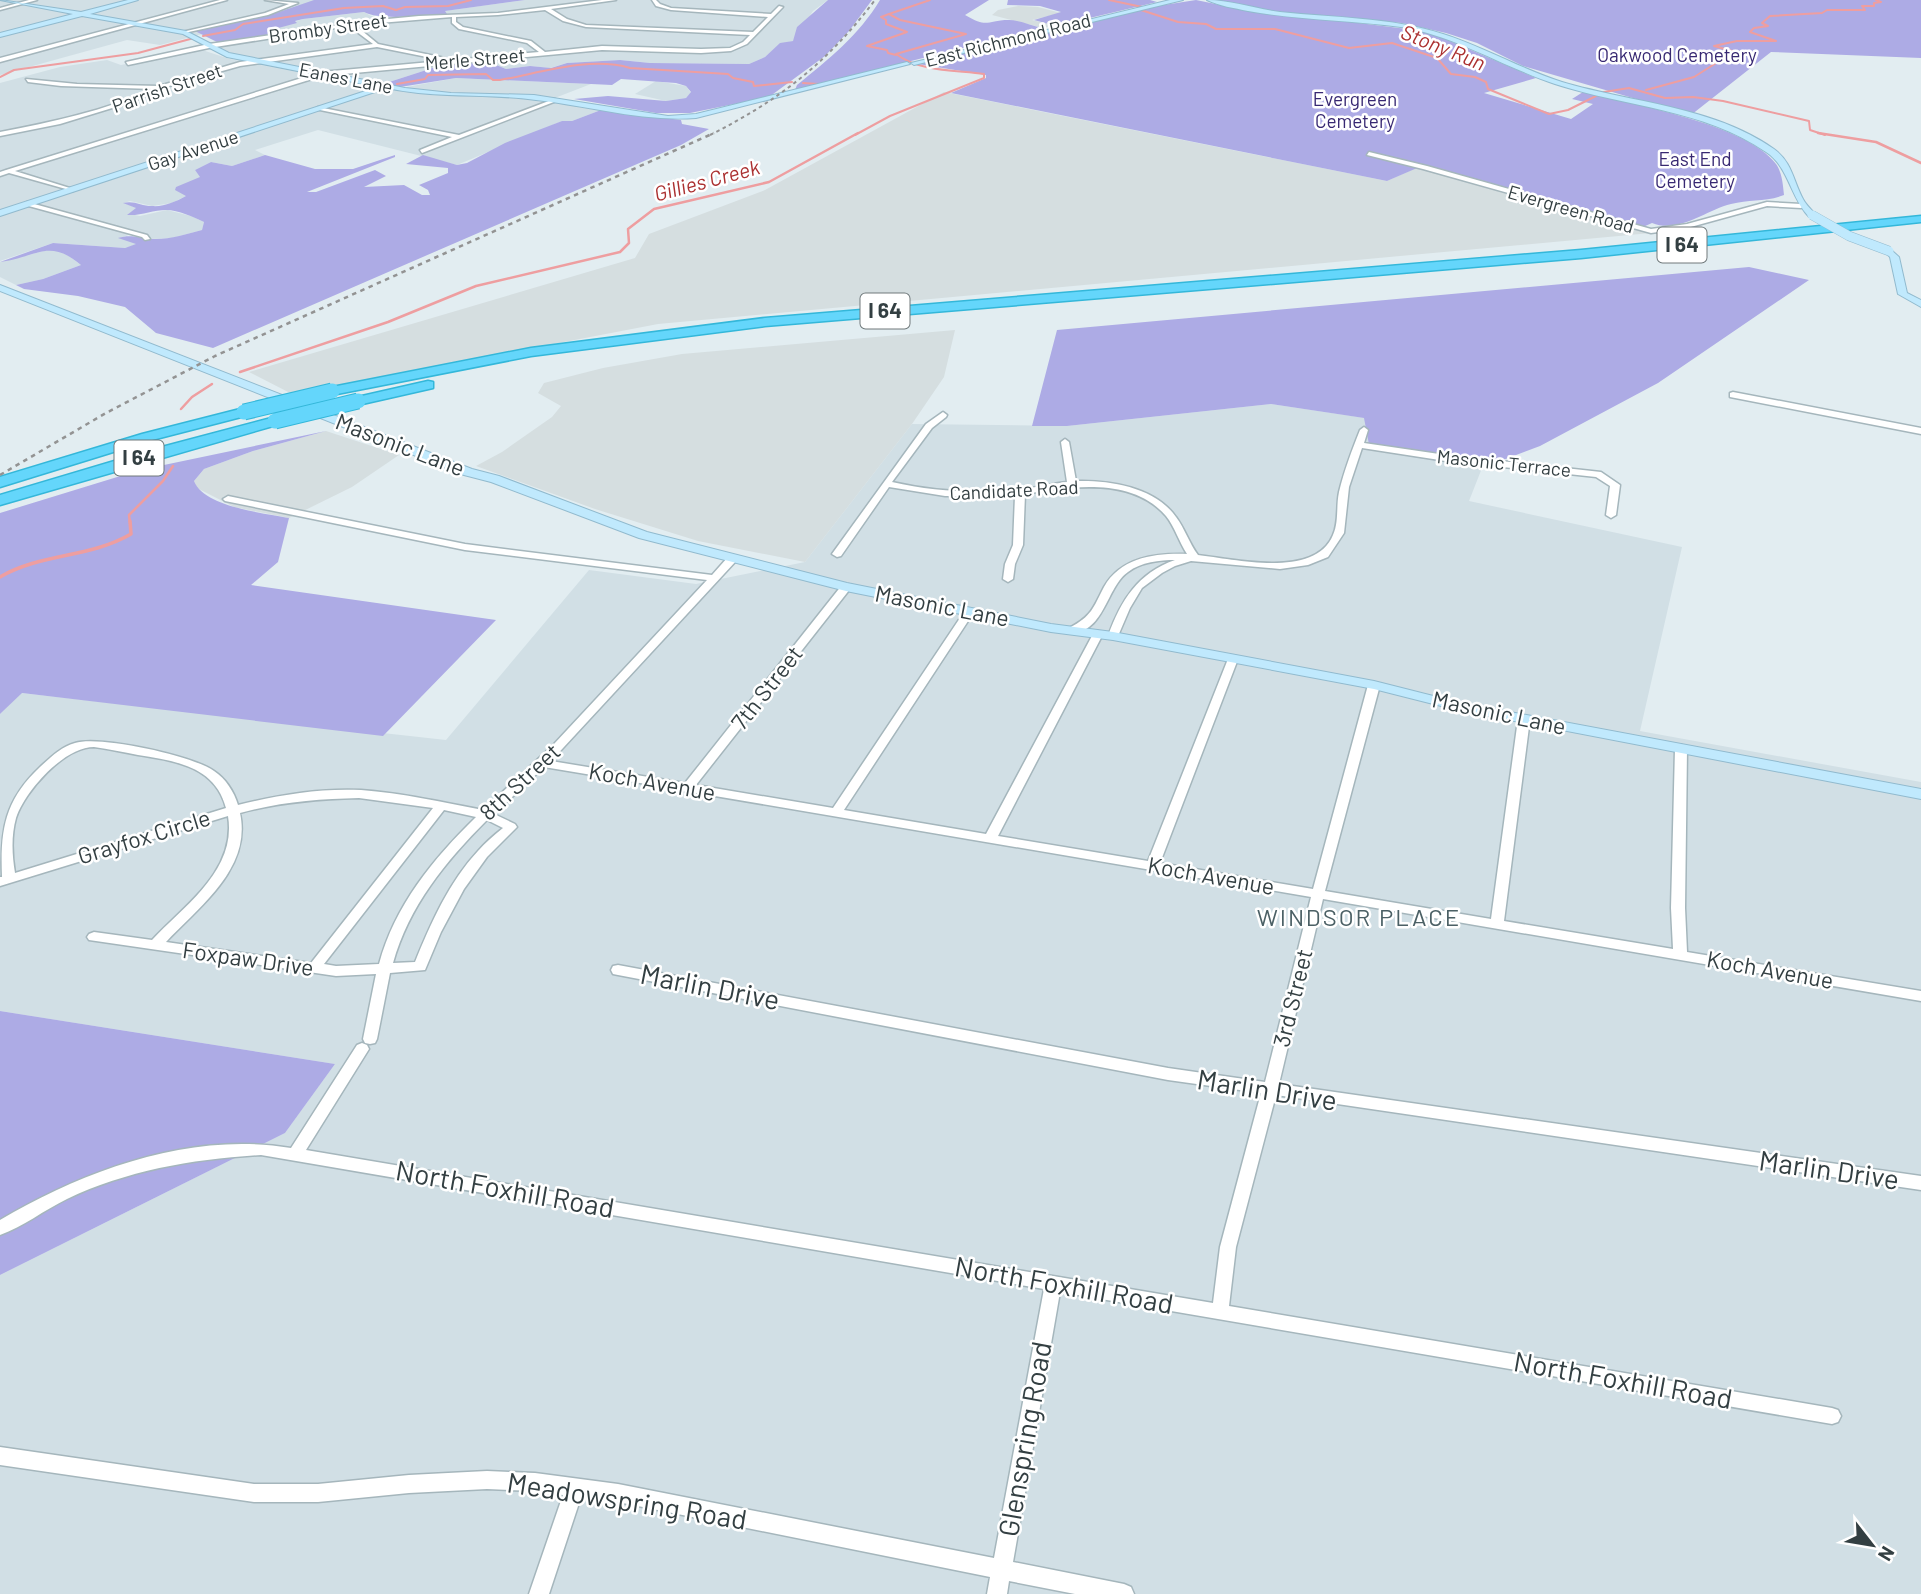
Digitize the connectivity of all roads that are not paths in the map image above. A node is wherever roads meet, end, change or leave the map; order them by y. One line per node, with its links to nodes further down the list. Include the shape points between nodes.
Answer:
1 (3, 0): 12 (street, Eanes Lane)
2 (35, 0): 12 (street)
3 (135, 0): 16 (street)
4 (225, 0): 19 (street)
5 (267, 0): 21 (street, via 296,3)
6 (614, 0): 14 (street, Bromby Street)
7 (654, 0): 18 (street, via 671,9)
8 (1158, 0): 11 (street)
9 (1180, 0): 11 (street, East Richmond Road)
10 (1209, 0): 49 (street, via 1423,29 1541,76 1746,136 1776,154 1790,171)
11 (1166, 2): 39 (street, East Richmond Road)
12 (22, 3): 15 (street); 16 (street, Eanes Lane)
13 (781, 7): 18 (street, Merle Street)
14 (547, 8): 17 (street, Bromby Street); 23 (street, via 586,26)
15 (0, 9)
16 (81, 14): 19 (street, Eanes Lane); 22 (street)
17 (454, 16): 20 (street, Bromby Street); 26 (street, via 454,23 461,28 529,42)
18 (772, 16): 23 (street, Merle Street)
19 (137, 24): 21 (street, Eanes Lane); 27 (street)
20 (351, 24): 24 (street, Bromby Street); 25 (street)
21 (184, 32): 24 (street, Eanes Lane)
22 (0, 34)
23 (754, 34): 26 (street, Merle Street, via 741,46 714,51 621,47)
24 (209, 46): 29 (street, Eanes Lane); 30 (street, Bromby Street)
25 (378, 46): 28 (street); 29 (street, Parrish Street)
26 (543, 53): 28 (street, Merle Street)
27 (0, 60)
28 (452, 61): 31 (street, Merle Street)
29 (257, 62): 31 (street, Eanes Lane); 35 (street, Parrish Street)
30 (128, 63)
31 (321, 74): 33 (street, Eanes Lane); 46 (street, Merle Street)
32 (28, 80): 34 (street)
33 (386, 86): 37 (street, Eanes Lane); 38 (street, Gay Avenue)
34 (72, 87): 35 (street); 36 (street)
35 (160, 88): 41 (street, Parrish Street, via 123,104)
36 (62, 91)
37 (556, 100): 39 (street, Eanes Lane, via 654,117); 43 (street)
38 (318, 109): 43 (street); 47 (street, Gay Avenue)
39 (696, 116)
40 (7, 125): 41 (street)
41 (21, 130): 42 (street, Parrish Street)
42 (0, 134)
43 (460, 137): 44 (street)
44 (422, 151)
45 (1369, 154): 49 (street, Evergreen Road, via 1651,231 1766,204)
46 (3, 172): 47 (street)
47 (71, 190): 48 (street, Gay Avenue)
48 (27, 204): 50 (street, Gay Avenue); 53 (street)
49 (1801, 206): 55 (street, bridge, via 1849,236 1889,251 1900,290)
50 (0, 213)
51 (1921, 219): 62 (highway, I 64, bridge, via 1498,262 765,321 531,352 244,412)
52 (1921, 231): 66 (highway, I 64, bridge, via 1559,268 683,344 456,379 358,401 163,450)
53 (147, 239)
54 (0, 288): 71 (street, Masonic Lane, via 468,472 614,524)
55 (1917, 303)
56 (1733, 395): 59 (street)
57 (943, 415): 63 (street, via 929,426)
58 (1364, 430): 61 (street)
59 (1921, 431)
60 (1065, 442): 64 (street)
61 (1359, 444): 68 (street, Masonic Terrace, via 1598,474 1615,485); 70 (street, via 1343,492 1339,532 1324,555 1306,563 1277,566)
62 (0, 481)
63 (887, 484): 65 (street, Candidate Road, via 946,495); 69 (street)
64 (1072, 485): 65 (street, Candidate Road); 70 (street, Candidate Road, via 1125,490 1156,503 1176,522)
65 (1020, 493): 73 (street, via 1018,545)
66 (2, 499)
67 (228, 499): 72 (street, via 465,547)
68 (1611, 515)
69 (837, 554)
70 (1194, 557): 76 (street, via 1160,557 1125,569 1095,618); 77 (street, via 1146,578)
71 (732, 559): 72 (street, 8th Street); 74 (street, Masonic Lane)
72 (713, 578): 82 (street, 8th Street)
73 (1008, 579)
74 (846, 587): 75 (street, Masonic Lane); 83 (street, 7th Street)
75 (969, 612): 76 (street, Masonic Lane); 87 (street)
76 (1073, 631): 77 (street, Masonic Lane)
77 (1106, 635): 78 (street, Masonic Lane); 89 (street)
78 (1233, 659): 79 (street, Masonic Lane); 90 (street)
79 (1374, 685): 80 (street, Masonic Lane); 92 (street, 3rd Street)
80 (1524, 719): 81 (street, Masonic Lane); 93 (street)
81 (1681, 749): 84 (street, Masonic Lane); 96 (street)
82 (543, 763): 83 (street, Koch Avenue); 88 (street, 8th Street)
83 (687, 789): 87 (street, Koch Avenue)
84 (1921, 794)
85 (441, 806): 86 (street, via 397,797 338,794 274,800); 88 (street); 97 (street)
86 (234, 810): 91 (street, Grayfox Circle); 91 (street, Grayfox Circle, via 224,786 200,767 90,743 78,746 62,753 38,775 15,804 3,839); 95 (street, via 231,857)
87 (836, 813): 89 (street, Koch Avenue)
88 (486, 815): 98 (street, 8th Street, via 453,845 420,887 399,926); 98 (street, Foxpaw Drive, via 511,827 477,860 458,887 423,963)
89 (990, 839): 90 (street, Koch Avenue)
90 (1152, 866): 92 (street, Koch Avenue)
91 (5, 881)
92 (1318, 894): 93 (street, Koch Avenue); 101 (street, 3rd Street)
93 (1497, 923): 96 (street, Koch Avenue)
94 (94, 937): 95 (street, Foxpaw Drive)
95 (155, 946): 97 (street, Foxpaw Drive)
96 (1680, 955): 100 (street, Koch Avenue)
97 (314, 968): 98 (street, Foxpaw Drive)
98 (385, 970): 102 (street, 8th Street, via 366,1044)
99 (618, 970): 101 (street, Marlin Drive)
100 (1921, 996)
101 (1270, 1090): 103 (street, Marlin Drive); 106 (street, 3rd Street, via 1235,1215)
102 (295, 1154): 104 (street, North Foxhill Road, via 227,1150 141,1164 62,1192); 105 (street, North Foxhill Road)
103 (1921, 1183)
104 (0, 1228)
105 (1054, 1283): 106 (street, North Foxhill Road); 110 (street, Glenspring Road)
106 (1220, 1312): 107 (street, North Foxhill Road)
107 (1832, 1416)
108 (0, 1456): 109 (street, Meadowspring Road, via 263,1493 487,1480)
109 (575, 1487): 110 (street, Meadowspring Road); 111 (street)
110 (1002, 1570): 112 (street, Glenspring Road); 113 (street, Meadowspring Road)
111 (539, 1594)
112 (997, 1594)
113 (1124, 1594)

